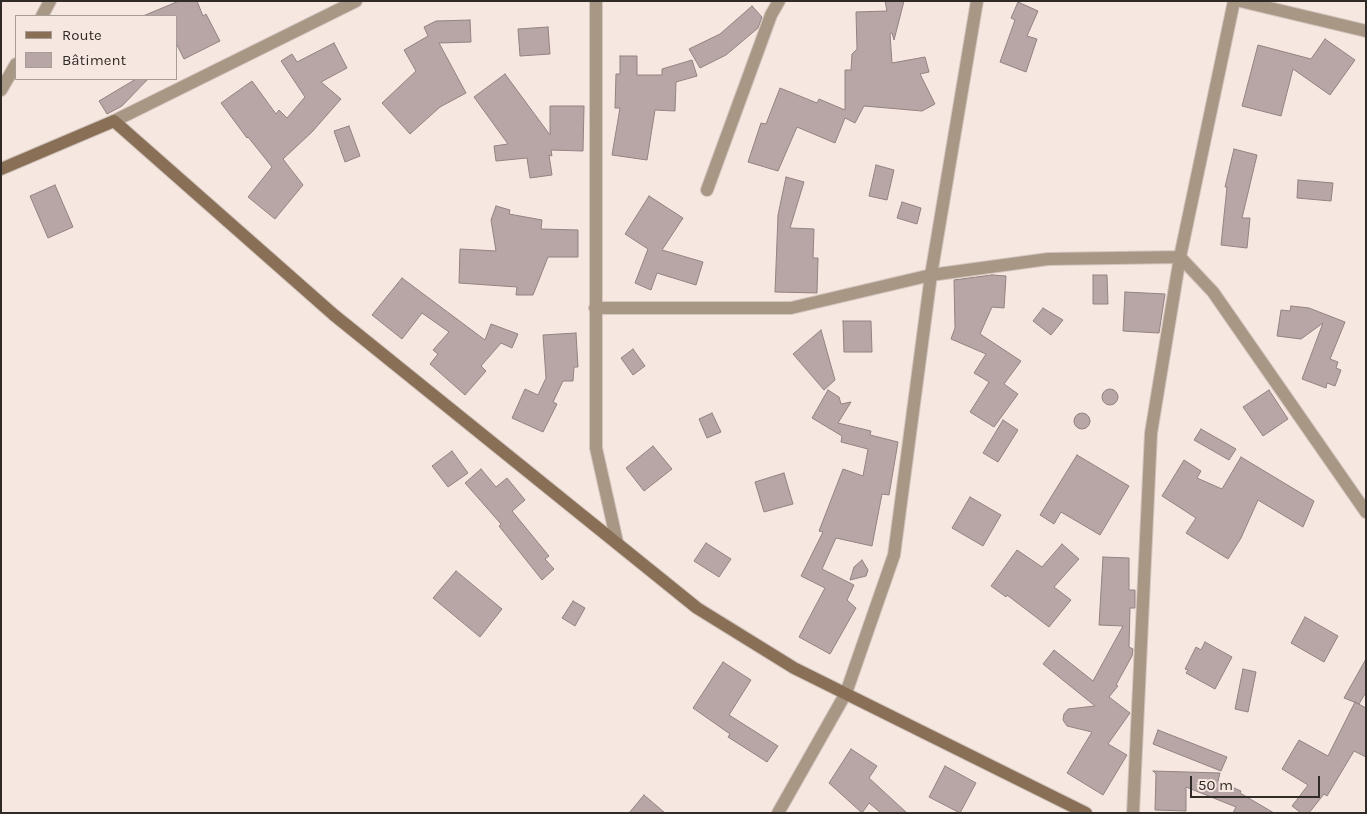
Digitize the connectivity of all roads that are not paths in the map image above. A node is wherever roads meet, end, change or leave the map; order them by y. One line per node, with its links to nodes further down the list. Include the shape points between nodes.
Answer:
1 (50, 1): 8 (street)
2 (356, 1): 12 (street)
3 (596, 1): 17 (street)
4 (779, 1): 14 (street)
5 (977, 1): 16 (street)
6 (1234, 1): 15 (street)
7 (1240, 1): 9 (street)
8 (43, 15)
9 (1366, 32)
10 (15, 66): 11 (street)
11 (1, 90)
12 (114, 121): 13 (street); 19 (street, via 334,315)
13 (1, 169)
14 (707, 190)
15 (1180, 256): 16 (street, via 1048,259); 18 (street, via 1213,292); 23 (street, via 1151,433)
16 (931, 275): 17 (street, via 791,308); 20 (street, via 894,555)
17 (596, 308): 19 (street, via 596,448)
18 (1366, 512)
19 (617, 542): 20 (street, via 697,608 794,668)
20 (846, 693): 21 (street); 22 (street)
21 (778, 813)
22 (1086, 813)
23 (1133, 813)

